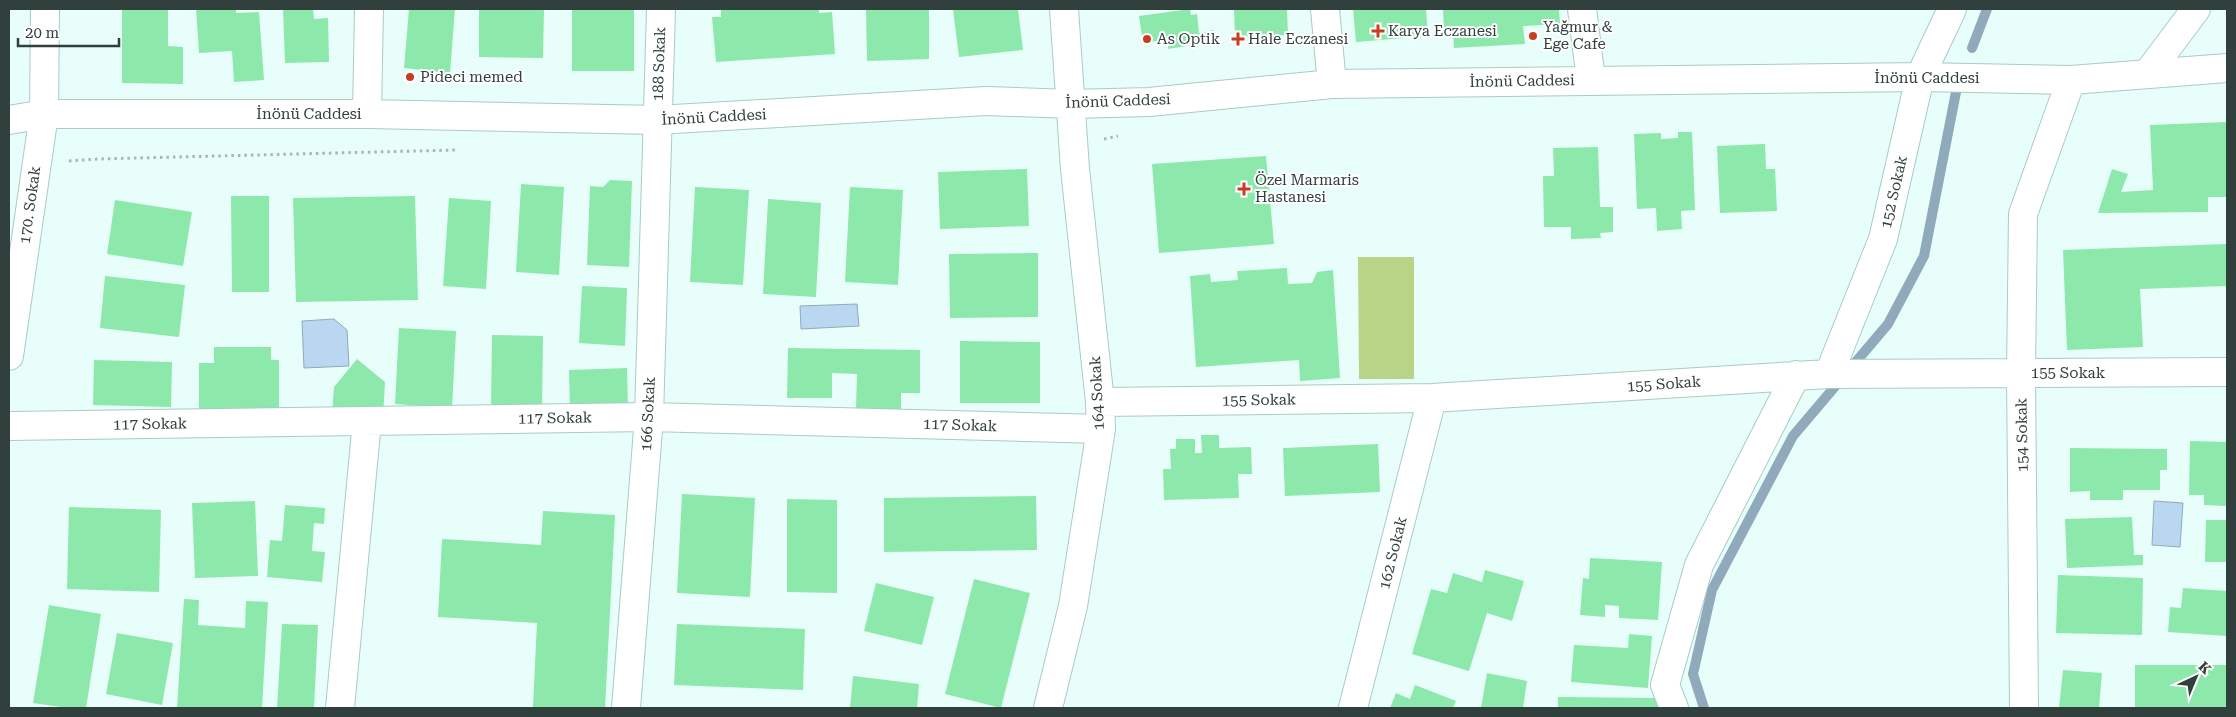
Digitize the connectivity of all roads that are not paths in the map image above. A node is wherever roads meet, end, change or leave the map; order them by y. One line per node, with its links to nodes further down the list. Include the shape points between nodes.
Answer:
1 (45, 9): 16 (street, 170. Sokak)
2 (369, 9): 17 (street)
3 (662, 9): 19 (street, 188 Sokak)
4 (1064, 9): 15 (street, 164 Sokak)
5 (1324, 9): 14 (street)
6 (1582, 9): 12 (street)
7 (1952, 9): 11 (street, 152 Sokak)
8 (2196, 9): 10 (street)
9 (2227, 68): 10 (street, İnönü Caddesi)
10 (2148, 73): 13 (street, İnönü Caddesi)
11 (1920, 77): 12 (street, İnönü Caddesi); 13 (street, İnönü Caddesi); 23 (street, 152 Sokak, via 1883,239)
12 (1591, 80): 14 (street, İnönü Caddesi)
13 (2071, 80): 22 (street, 154 Sokak, via 2023,214)
14 (1332, 84): 15 (street, İnönü Caddesi, via 1149,102)
15 (1071, 104): 19 (street, İnönü Caddesi, via 986,101); 26 (street, 164 Sokak, via 1074,169)
16 (44, 114): 17 (street, İnönü Caddesi); 18 (street, İnönü Caddesi); 20 (street, 170. Sokak)
17 (367, 114): 19 (street, İnönü Caddesi)
18 (9, 120)
19 (657, 120): 27 (street, 166 Sokak)
20 (9, 356)
21 (2227, 372): 22 (street, 155 Sokak)
22 (2021, 373): 23 (street, 155 Sokak); 36 (street, 154 Sokak)
23 (1829, 374): 24 (street, 155 Sokak)
24 (1796, 376): 25 (street, 155 Sokak); 35 (street, via 1699,566 1665,686)
25 (1432, 398): 26 (street, 155 Sokak); 34 (street, 162 Sokak)
26 (1100, 402): 30 (street, 164 Sokak)
27 (649, 417): 28 (street, 117 Sokak); 30 (street, 117 Sokak); 32 (street, 166 Sokak)
28 (367, 421): 29 (street, 117 Sokak); 31 (street)
29 (9, 426)
30 (1101, 429): 33 (street, 164 Sokak, via 1073,606)
31 (340, 708)
32 (626, 708)
33 (1048, 708)
34 (1353, 708)
35 (1674, 708)
36 (2024, 708)

